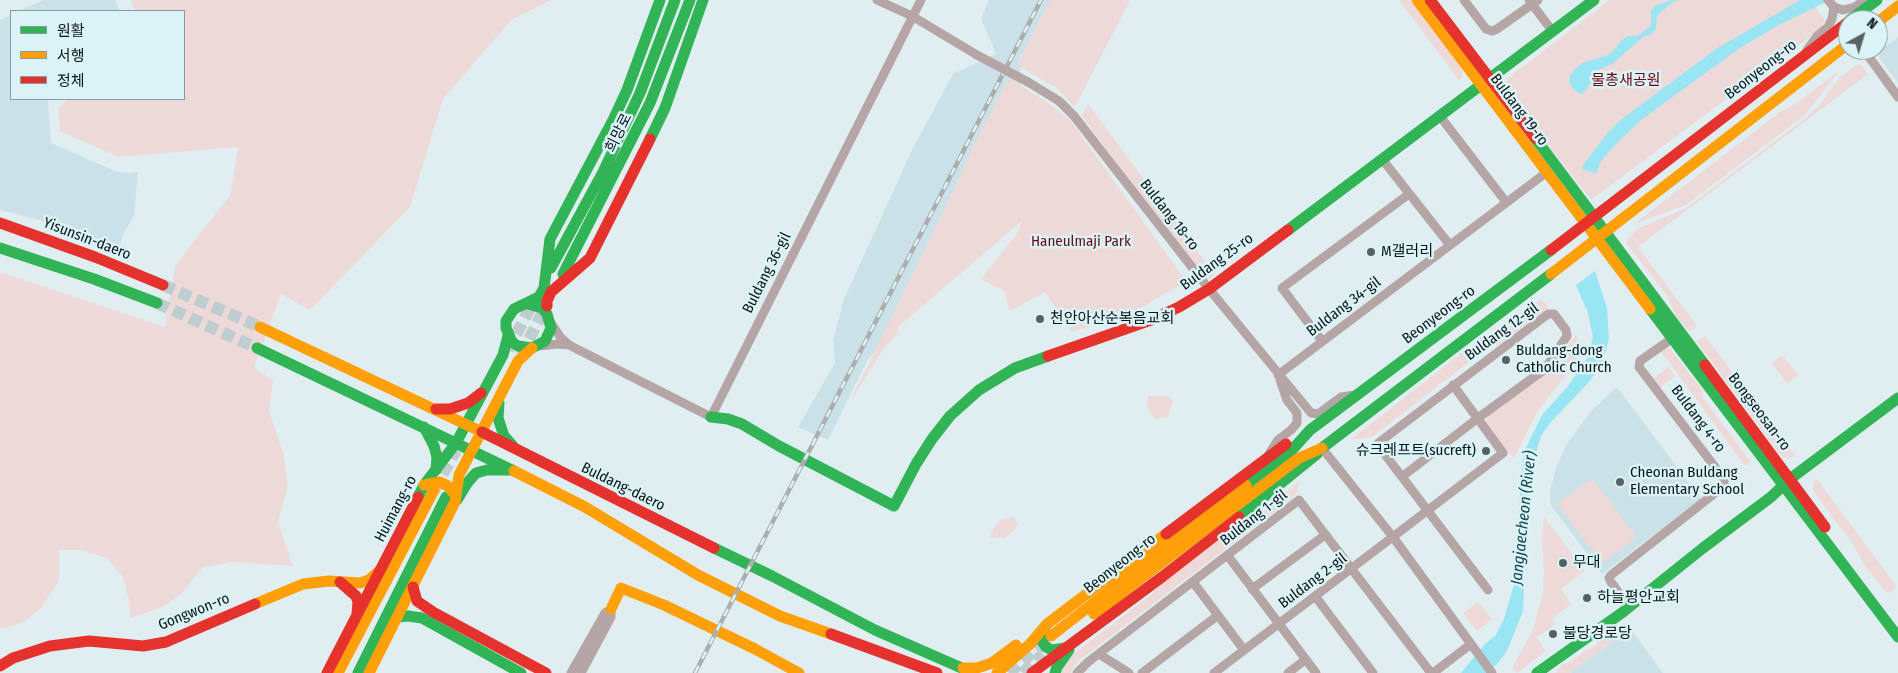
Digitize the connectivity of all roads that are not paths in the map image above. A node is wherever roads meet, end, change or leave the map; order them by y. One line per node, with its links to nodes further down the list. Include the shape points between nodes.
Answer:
1 (660, 0): 41 (main road, via 613,120 550,239 544,288 539,298)
2 (675, 0): 36 (main road, via 640,93)
3 (690, 0): 37 (main road, 희망로, via 650,103)
4 (703, 0): 42 (main road, via 665,108 624,192 590,258 551,292 546,301)
5 (877, 0): 18 (street, Buldang 18-ro)
6 (921, 0): 18 (street, Buldang 36-gil)
7 (1416, 0): 24 (main road, Buldang 19-ro)
8 (1430, 0): 24 (main road, Buldang 19-ro)
9 (1464, 0): 13 (street, via 1486,29 1492,31)
10 (1594, 0): 20 (main road, Buldang 25-ro)
11 (1865, 0): 14 (street, via 1849,9)
12 (1877, 0): 16 (main road, Beonyeong-ro)
13 (1533, 2): 20 (street)
14 (1831, 4): 22 (street, via 1832,19 1828,27 1817,36)
15 (1898, 6): 17 (main road)
16 (1864, 10)
17 (1888, 14)
18 (912, 16): 39 (street, Buldang 18-ro, bridge, via 1059,101); 57 (street, Buldang 36-gil)
19 (1838, 30): 22 (main road, Beonyeong-ro)
20 (1553, 32): 24 (main road, Buldang 25-ro)
21 (1838, 52): 33 (main road, Beonyeong-ro)
22 (1804, 56): 31 (main road, Beonyeong-ro)
23 (1871, 60): 25 (street)
24 (1486, 82): 26 (main road, Buldang 25-ro); 28 (main road, Buldang 19-ro); 31 (main road, Buldang 19-ro)
25 (1898, 97)
26 (1439, 115): 27 (main road, Buldang 25-ro); 30 (street)
27 (1382, 159): 29 (street); 39 (main road, Buldang 25-ro)
28 (1547, 172): 30 (street, Buldang 34-gil); 31 (main road, Buldang 19-ro)
29 (1409, 194): 34 (street); 46 (street, via 1282,288)
30 (1506, 202): 34 (street, Buldang 34-gil)
31 (1591, 220): 33 (main road, Bongseosan-ro); 53 (main road, Beonyeong-ro)
32 (0, 223): 38 (main road, Yisunsin-daero)
33 (1602, 235): 44 (main road, Bongseosan-ro); 64 (main road, Beonyeong-ro)
34 (1450, 244): 46 (street, Buldang 34-gil)
35 (0, 248): 40 (main road)
36 (552, 268)
37 (563, 274)
38 (163, 284)
39 (1209, 289): 50 (street, Buldang 18-ro); 73 (main road, Buldang 25-ro, via 1151,320 1016,368 979,390 950,416 932,439 894,506)
40 (157, 303)
41 (528, 304): 42 (main road, via 535,305); 45 (main road, via 520,305 509,314)
42 (548, 317): 47 (street); 48 (main road, via 549,335)
43 (260, 327): 56 (main road, Buldang-daero)
44 (1677, 335): 71 (main road, Bongseosan-ro); 87 (street, Buldang 4-ro, via 1640,361 1639,367 1724,479 1724,486 1611,574 1611,582)
45 (508, 336): 48 (main road, via 518,346); 52 (main road, Huimang-ro, via 506,348)
46 (1322, 341): 50 (street, Buldang 34-gil)
47 (569, 346): 48 (street); 57 (street)
48 (536, 347): 55 (main road, via 526,352 518,362)
49 (257, 348): 60 (main road)
50 (1278, 375): 53 (street, Buldang 18-ro, via 1311,413 1318,414 1340,397); 67 (street, via 1286,400 1297,413 1297,423 1278,440)
51 (1453, 385): 58 (street); 58 (street, Buldang 12-gil, via 1548,314 1554,314 1559,320 1567,336 1545,369); 70 (street, via 1377,444)
52 (483, 392): 56 (main road, via 450,410); 59 (main road, Huimang-ro)
53 (1358, 394): 61 (main road, Beonyeong-ro)
54 (1898, 398): 71 (main road)
55 (499, 399): 62 (main road); 66 (main road, via 498,418 504,436)
56 (433, 409): 59 (main road, Buldang-daero)
57 (711, 417): 73 (main road, via 819,476); 73 (main road, via 742,424)
58 (1478, 418): 70 (street, Buldang 12-gil); 75 (street, Buldang 2-gil, via 1503,453)
59 (466, 425): 62 (main road, Buldang-daero); 63 (main road, Huimang-ro)
60 (424, 427): 63 (main road); 68 (main road, via 434,446)
61 (1310, 430): 67 (main road); 97 (main road, Beonyeong-ro, via 1292,450)
62 (481, 432): 65 (main road); 66 (main road, Buldang-daero)
63 (456, 443): 65 (main road); 68 (main road, Huimang-ro)
64 (1322, 448): 77 (street); 97 (main road, via 1305,465 1192,553); 97 (main road, Beonyeong-ro, via 1300,458)
65 (472, 450): 69 (main road); 74 (main road, via 459,475)
66 (516, 450): 103 (main road, Buldang-daero, via 875,630)
67 (1268, 457): 93 (main road)
68 (436, 470): 72 (main road, Huimang-ro)
69 (513, 470): 74 (main road, via 476,473); 113 (main road, via 585,507 698,575 780,616)
70 (1403, 476): 75 (street)
71 (1787, 483): 87 (main road); 95 (main road, Bongseosan-ro); 96 (main road, Bongseosan-ro)
72 (429, 487): 74 (main road, via 440,482 448,486); 80 (main road, Huimang-ro); 105 (main road)
73 (858, 488)
74 (453, 498): 83 (main road); 106 (main road)
75 (1428, 511): 77 (street, Buldang 2-gil); 85 (street)
76 (1325, 535): 78 (street, Buldang 1-gil, via 1299,500); 79 (street, Buldang 1-gil); 84 (street)
77 (1393, 537): 79 (street, Buldang 2-gil); 98 (street)
78 (1228, 556): 82 (street, Buldang 1-gil); 84 (street)
79 (1352, 568): 86 (street, Buldang 2-gil); 125 (street, Buldang 1-gil)
80 (380, 570): 81 (main road, Gongwon-ro, via 360,583); 92 (main road, Huimang-ro)
81 (340, 582): 92 (main road, via 356,596); 102 (main road, Gongwon-ro, via 303,584 166,642 143,646 89,641 50,646 13,658)
82 (1193, 582): 89 (street); 100 (street, Buldang 1-gil)
83 (413, 588): 90 (main road); 91 (main road, via 417,601)
84 (1252, 589): 94 (street)
85 (1488, 590)
86 (1315, 596): 94 (street, Buldang 2-gil); 124 (street)
87 (1629, 607): 127 (main road)
88 (611, 609): 110 (street, via 605,613); 111 (street, via 611,617); 112 (main road, via 621,588 672,609)
89 (1217, 616): 99 (street); 120 (street)
90 (398, 617): 91 (main road); 107 (main road)
91 (432, 618): 108 (main road); 109 (main road)
92 (356, 619): 104 (main road, Huimang-ro)
93 (1047, 624): 97 (main road, via 1041,633 1043,644 1052,650); 103 (main road, via 992,663 969,669); 115 (main road)
94 (1278, 625): 99 (street, Buldang 2-gil); 101 (street)
95 (1898, 625)
96 (1898, 637)
97 (1062, 642): 116 (main road); 117 (main road)
98 (1473, 646): 125 (street); 126 (street)
99 (1244, 650): 121 (street, Buldang 2-gil)
100 (1100, 654): 118 (street, Buldang 1-gil); 119 (street)
101 (1305, 660): 122 (street); 123 (street)
102 (0, 666)
103 (961, 667): 114 (main road, Buldang-daero)
104 (327, 673)
105 (338, 673)
106 (358, 673)
107 (369, 673)
108 (521, 673)
109 (546, 673)
110 (571, 673)
111 (581, 673)
112 (799, 673)
113 (936, 673)
114 (974, 673)
115 (997, 673)
116 (1032, 673)
117 (1055, 673)
118 (1077, 673)
119 (1129, 673)
120 (1142, 673)
121 (1214, 673)
122 (1288, 673)
123 (1316, 673)
124 (1373, 673)
125 (1432, 673)
126 (1492, 673)
127 (1537, 673)

